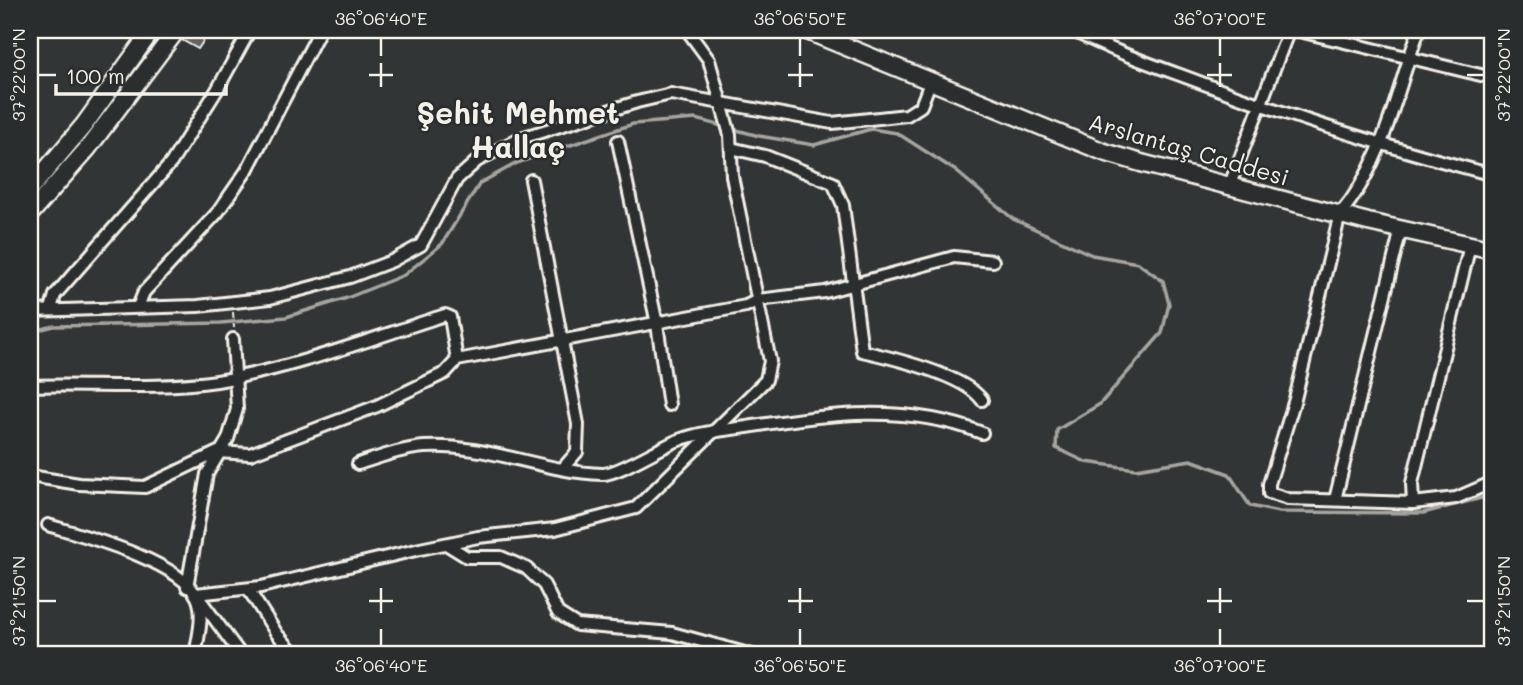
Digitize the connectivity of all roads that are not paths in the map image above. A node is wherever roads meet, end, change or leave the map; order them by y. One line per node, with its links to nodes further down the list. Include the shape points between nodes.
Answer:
1 (152, 30): 24 (main road)
2 (160, 30): 3 (main road)
3 (176, 30): 25 (main road, via 88,148)
4 (250, 30): 34 (street, via 171,163 55,295)
5 (320, 30): 33 (street, via 247,170 218,212 144,292)
6 (687, 30): 17 (street, via 709,60)
7 (805, 30): 12 (main road, Arslantaş Caddesi)
8 (1071, 30): 16 (street)
9 (1289, 30): 16 (street)
10 (1295, 30): 13 (street)
11 (1419, 30): 13 (street)
12 (831, 34): 15 (main road, Arslantaş Caddesi)
13 (1409, 58): 14 (street); 19 (street)
14 (1493, 78)
15 (932, 80): 17 (street, via 921,106 907,115 832,123); 23 (main road, Arslantaş Caddesi, via 1104,152)
16 (1260, 105): 19 (street); 23 (street)
17 (721, 106): 20 (street); 33 (street, via 671,94 518,139 477,161 457,179 421,245 350,277 270,298)
18 (618, 141): 36 (street)
19 (1380, 145): 21 (street); 26 (street, via 1354,197)
20 (731, 148): 31 (street, via 833,183 843,205); 32 (street, via 732,176)
21 (1493, 175)
22 (531, 180): 38 (street)
23 (1229, 187): 26 (main road, Arslantaş Caddesi)
24 (30, 189)
25 (30, 214)
26 (1340, 214): 27 (main road, Arslantaş Caddesi); 51 (street, via 1295,399 1269,484 1269,493 1288,499)
27 (1401, 229): 28 (main road, Arslantaş Caddesi); 51 (street)
28 (1470, 245): 29 (main road, Arslantaş Caddesi); 52 (street, via 1412,483)
29 (1493, 250)
30 (993, 261): 31 (street, via 954,257)
31 (854, 285): 32 (street); 42 (street, via 862,351 974,389)
32 (758, 300): 36 (street); 44 (street, via 770,361 766,380)
33 (138, 307): 34 (street)
34 (51, 309): 35 (street)
35 (30, 311)
36 (657, 324): 38 (street); 43 (street)
37 (233, 339): 40 (street)
38 (559, 339): 39 (street); 48 (street, via 578,424 577,452)
39 (457, 360): 40 (street, via 450,317 444,315 292,365); 46 (street, via 445,373 310,432 250,454)
40 (234, 377): 41 (street, via 140,388); 46 (street, via 237,409 228,439)
41 (30, 386)
42 (982, 400)
43 (669, 405)
44 (717, 432): 45 (street, via 860,413 903,413 953,422); 48 (street, via 681,439 606,475); 54 (street, via 636,508 555,529)
45 (982, 433)
46 (218, 452): 49 (street, via 145,487); 56 (street, via 207,474)
47 (358, 464): 48 (street, via 427,447)
48 (563, 468)
49 (30, 476)
50 (1493, 482): 52 (street, via 1456,498)
51 (1335, 500): 52 (street)
52 (1413, 503)
53 (48, 525): 56 (street, via 135,551)
54 (446, 544): 55 (street); 57 (street, via 467,557 500,557 526,568 544,585 558,613 577,625 671,634)
55 (248, 589): 56 (street); 60 (street)
56 (192, 591): 58 (street, via 201,611); 59 (street)
57 (718, 650): 61 (street); 62 (street)
58 (195, 655)
59 (241, 655)
60 (296, 655)
61 (696, 655)
62 (752, 655)

